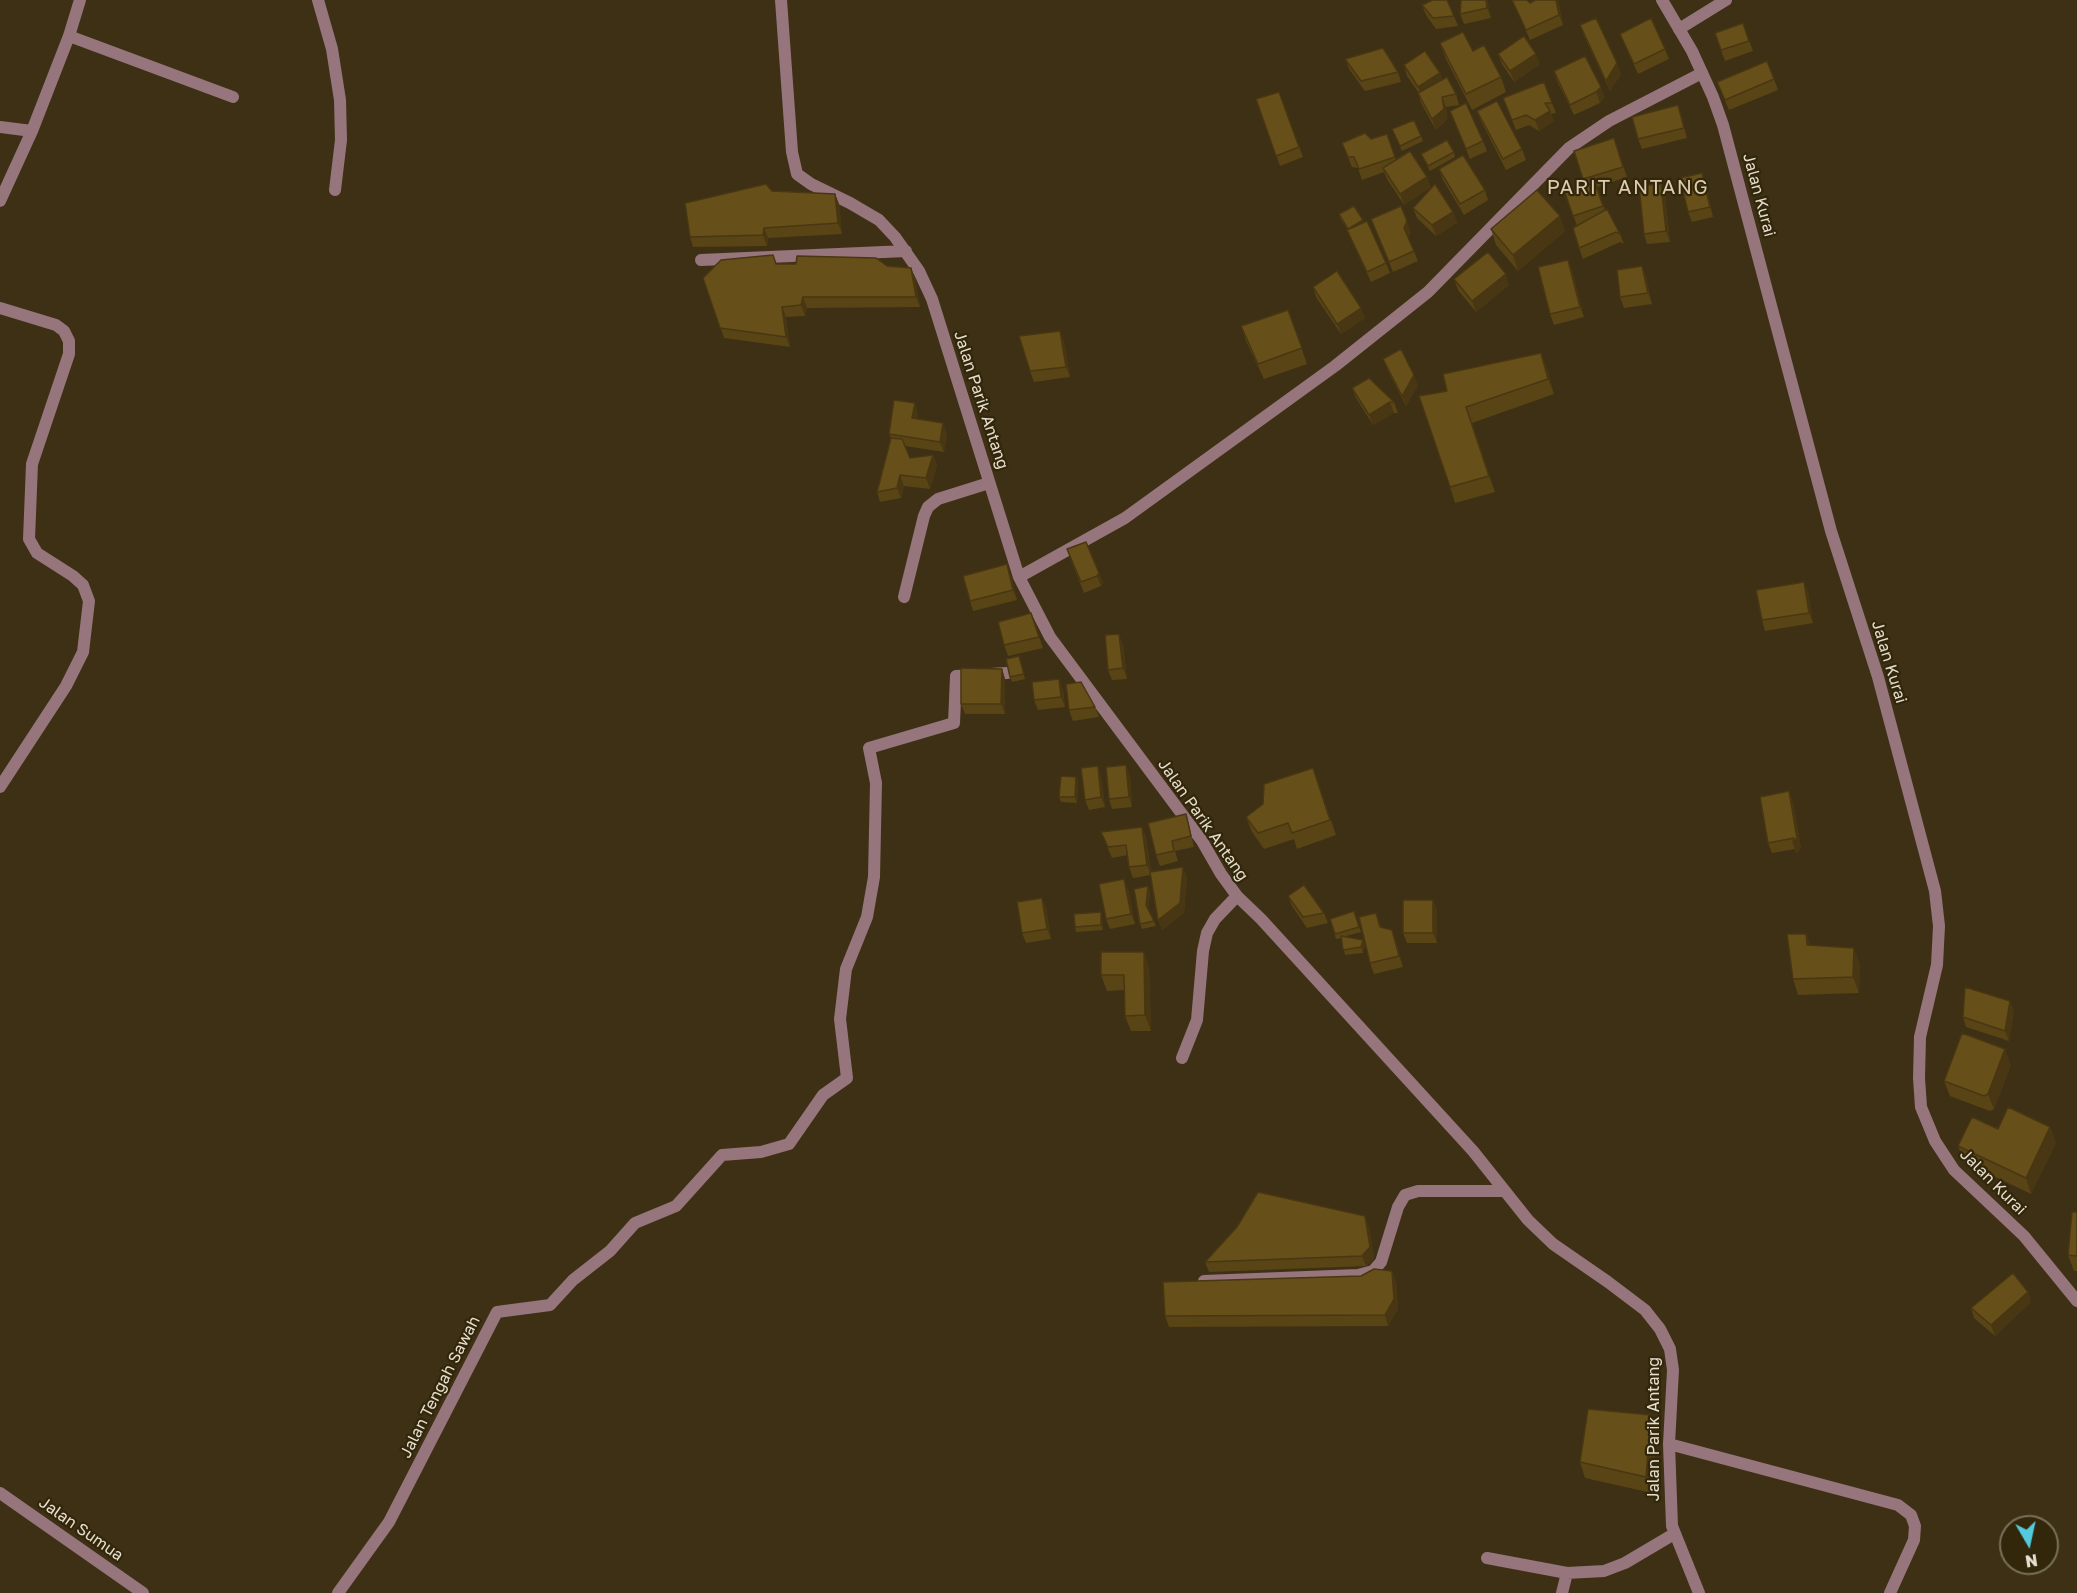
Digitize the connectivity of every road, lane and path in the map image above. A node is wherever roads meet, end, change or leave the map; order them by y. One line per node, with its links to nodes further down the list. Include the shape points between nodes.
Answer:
1 (80, 0): 7 (street)
2 (318, 0): 12 (street, via 332,49 340,100 341,140)
3 (781, 0): 14 (street, Jalan Parik Antang, via 797,174 879,220)
4 (1662, 0): 6 (street, Jalan Kurai)
5 (1726, 0): 6 (street)
6 (1679, 29): 8 (street, Jalan Kurai)
7 (69, 36): 9 (street); 11 (street)
8 (1702, 73): 18 (street, via 1609,121 1569,148 1428,292 1335,366 1125,518); 26 (street, Jalan Kurai, via 1723,125 1831,531 1878,677 1935,891 1939,926 1937,965 1920,1037 1921,1107 1935,1141 1954,1170 2024,1236)
9 (233, 98)
10 (0, 127): 11 (street)
11 (32, 131): 13 (street)
12 (335, 190)
13 (0, 201)
14 (906, 251): 15 (street); 17 (street, Jalan Parik Antang, via 932,299)
15 (701, 260)
16 (0, 308): 21 (street, via 56,325 69,341 69,354 32,464 29,538 37,553 83,585 89,601 83,652 66,686)
17 (989, 483): 18 (street, Jalan Parik Antang); 19 (street, via 938,499 928,507)
18 (1019, 577): 22 (street, Jalan Parik Antang, via 1050,637 1196,833)
19 (904, 597)
20 (1007, 673): 33 (street, Jalan Tengah Sawah, via 956,676 954,723 869,747 876,783 874,877 867,917 846,969 840,1019 847,1078 823,1095 789,1144 761,1152 722,1155 676,1206 635,1223 550,1305 497,1312 389,1522)
21 (0, 787)
22 (1237, 896): 23 (street, via 1207,933 1197,1020); 24 (street, Jalan Parik Antang, via 1473,1150)
23 (1182, 1058)
24 (1503, 1191): 25 (street, via 1418,1191 1405,1195 1381,1262 1373,1271 1358,1275); 27 (street, Jalan Parik Antang, via 1553,1244 1645,1310 1660,1329 1670,1349 1673,1370)
25 (1204, 1281)
26 (2075, 1298)
27 (1669, 1444): 29 (street, Jalan Parik Antang); 36 (street, via 1898,1505 1911,1515 1914,1540)
28 (0, 1493): 32 (street, Jalan Sumua)
29 (1674, 1534): 31 (street, via 1614,1568); 35 (street, Jalan Parik Antang)
30 (1487, 1558): 31 (street)
31 (1567, 1573): 34 (street)
32 (143, 1593)
33 (338, 1593)
34 (1562, 1593)
35 (1699, 1593)
36 (1890, 1593)

